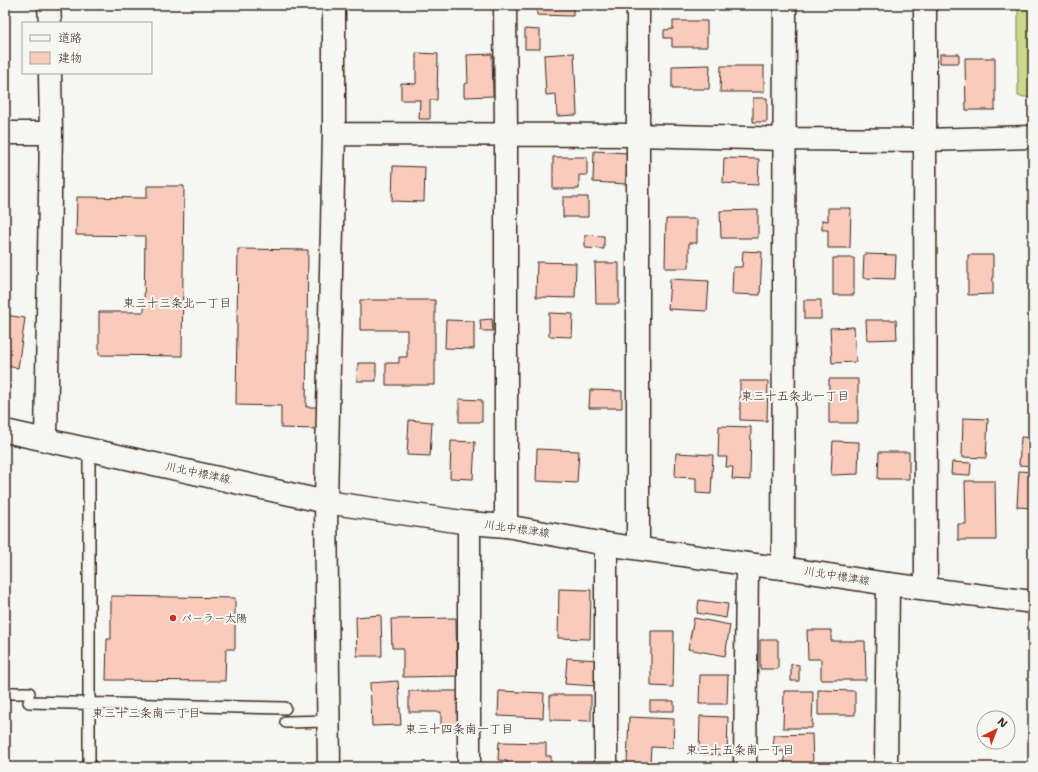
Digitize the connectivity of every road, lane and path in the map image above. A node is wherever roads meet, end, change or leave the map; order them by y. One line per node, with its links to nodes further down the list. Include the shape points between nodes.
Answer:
1 (49, 5): 7 (street)
2 (334, 5): 11 (street)
3 (505, 5): 12 (street)
4 (638, 5): 13 (street)
5 (785, 5): 15 (street)
6 (925, 5): 16 (street)
7 (50, 22)
8 (50, 74): 10 (street)
9 (5, 133): 10 (street)
10 (51, 133): 18 (street)
11 (334, 134): 12 (street); 20 (street)
12 (506, 134): 13 (street); 22 (street)
13 (638, 135): 15 (street); 24 (street)
14 (1033, 137): 16 (street)
15 (784, 139): 16 (street); 26 (street)
16 (924, 140): 28 (street)
17 (5, 432): 18 (street, 川北中標津線)
18 (46, 440): 19 (street, 川北中標津線)
19 (89, 449): 20 (street, 川北中標津線); 31 (lane)
20 (326, 502): 21 (street, 川北中標津線); 34 (street)
21 (469, 523): 22 (street, 川北中標津線); 37 (street)
22 (506, 526): 23 (street, 川北中標津線)
23 (606, 544): 24 (street, 川北中標津線); 38 (street)
24 (638, 548): 25 (street, 川北中標津線)
25 (747, 564): 26 (street, 川北中標津線); 39 (street)
26 (783, 568): 27 (street, 川北中標津線)
27 (888, 584): 28 (street, 川北中標津線); 40 (street)
28 (926, 588): 29 (street, 川北中標津線)
29 (1033, 602)
30 (5, 693): 31 (lane, via 29,698)
31 (88, 703): 32 (lane); 35 (lane)
32 (285, 708)
33 (286, 722): 34 (lane)
34 (329, 722): 36 (street)
35 (89, 767)
36 (330, 767)
37 (469, 767)
38 (606, 767)
39 (745, 767)
40 (886, 767)

